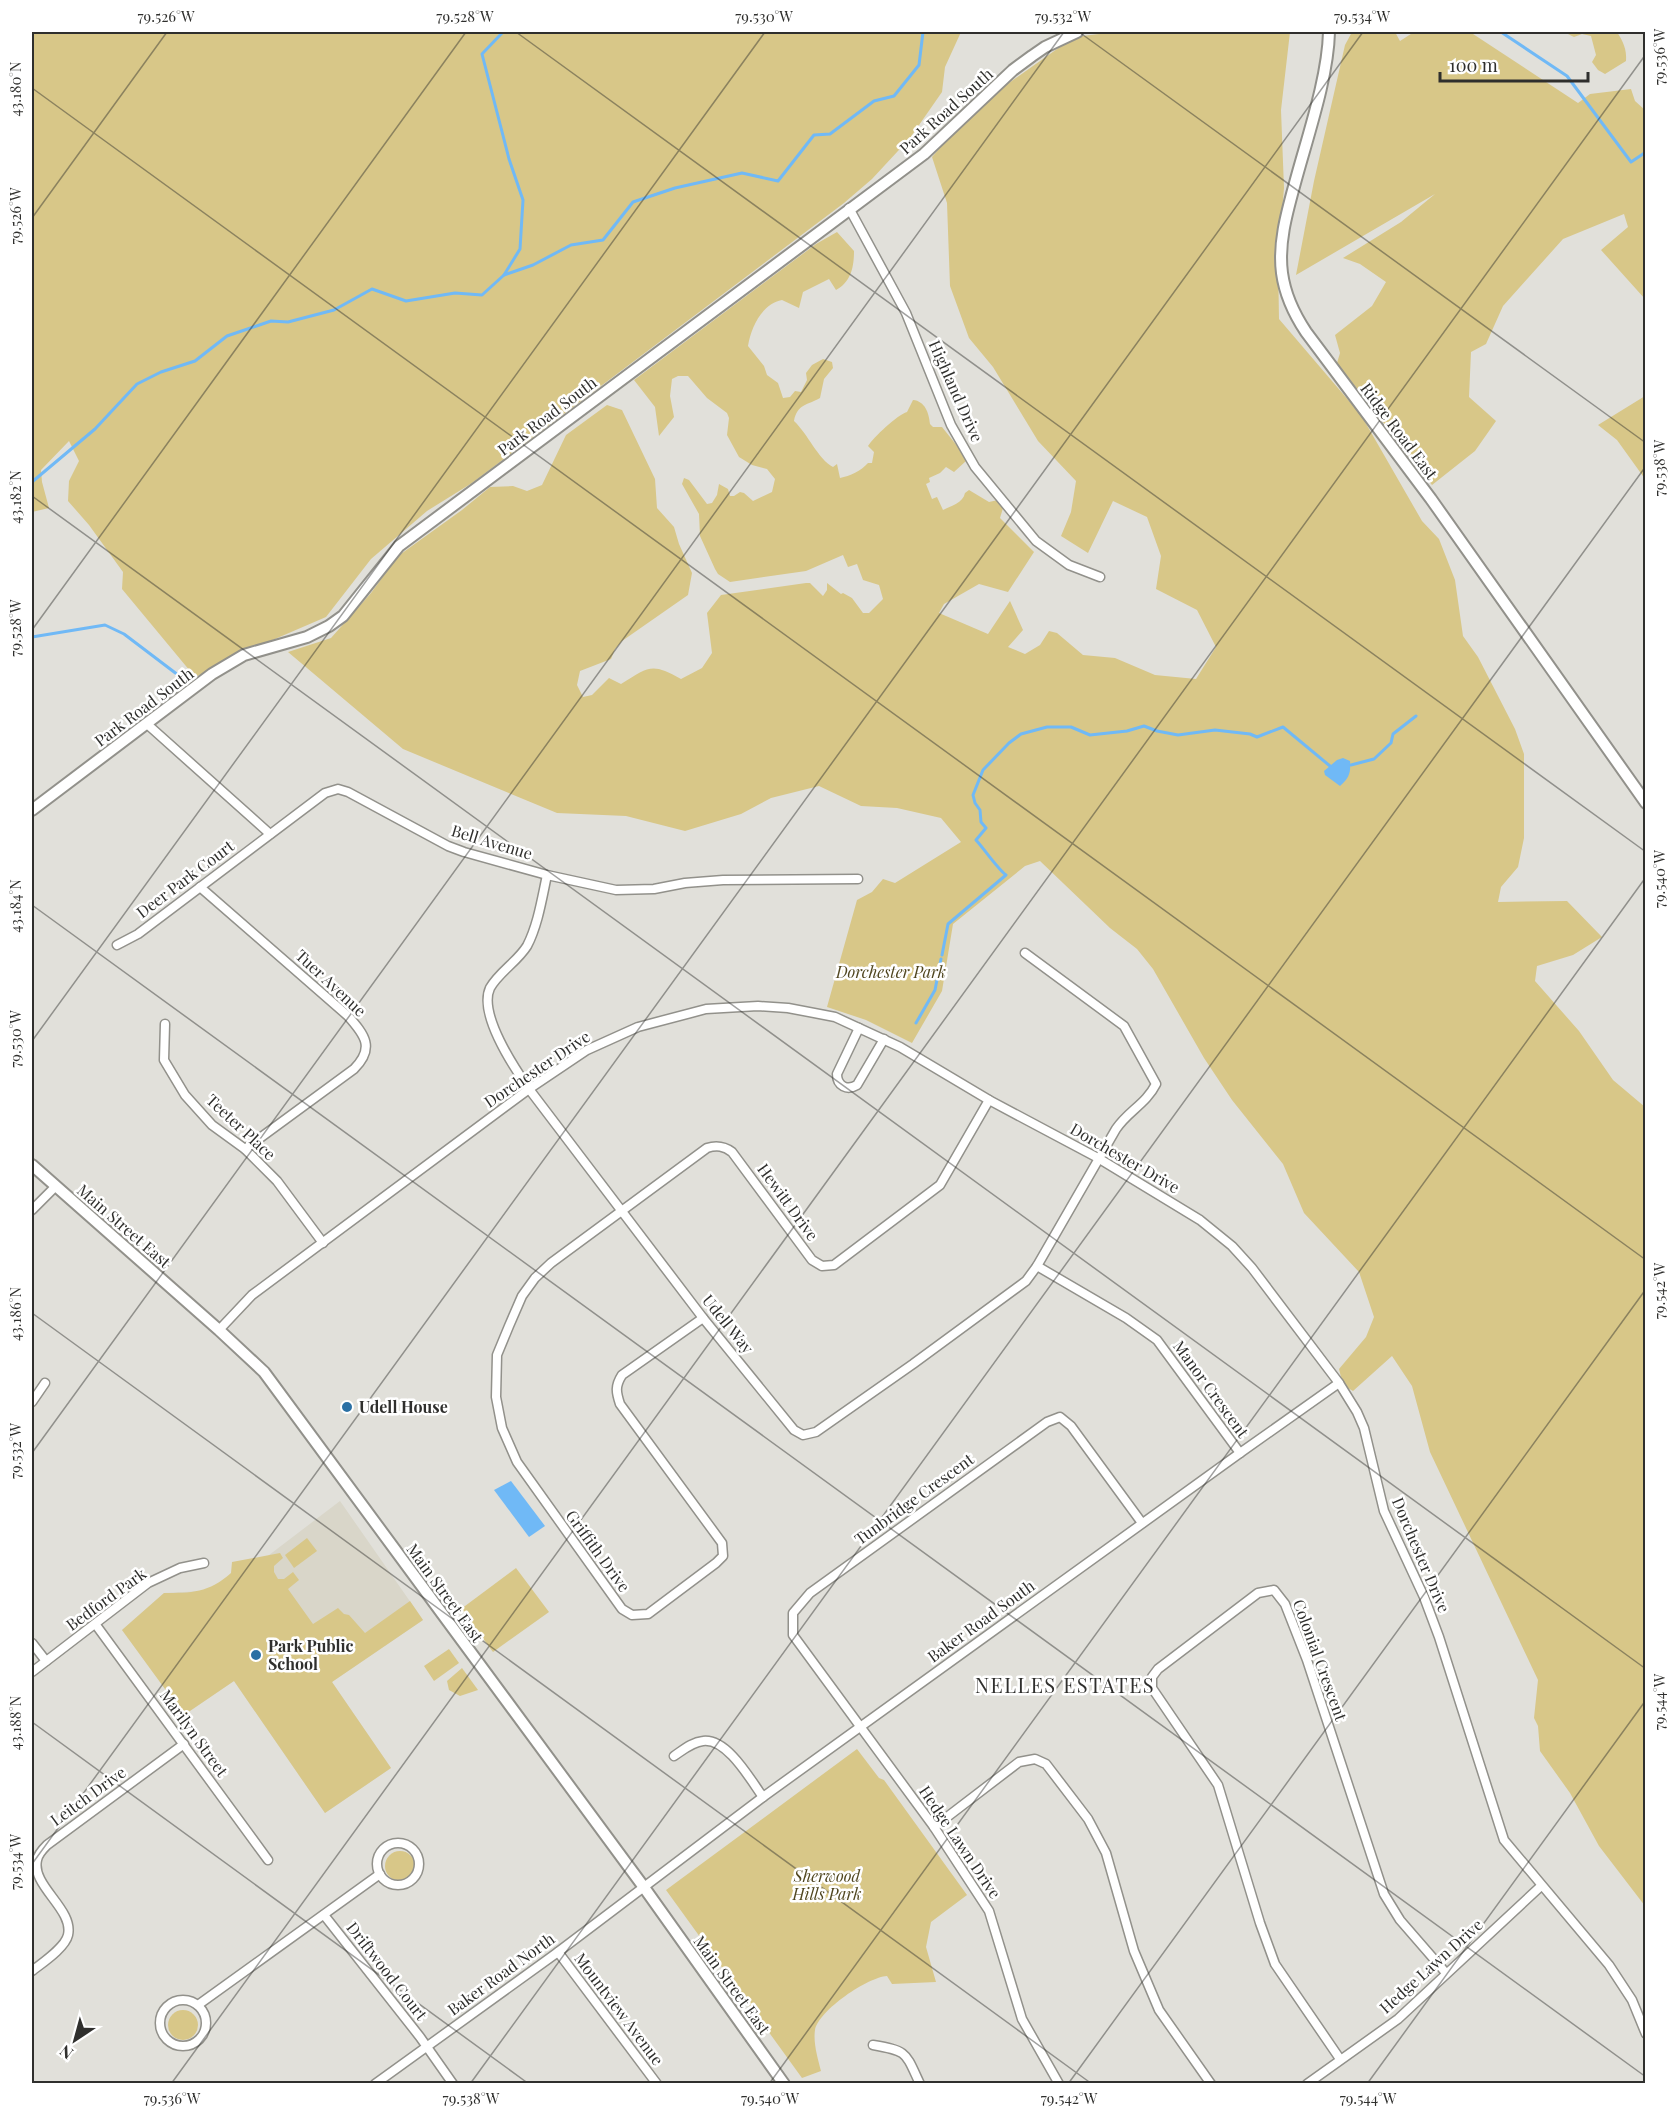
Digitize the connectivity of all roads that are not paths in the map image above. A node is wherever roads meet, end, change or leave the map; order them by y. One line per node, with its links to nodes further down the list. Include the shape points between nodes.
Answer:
1 (1077, 32): 3 (main road, Park Road South, via 1022,63 924,154)
2 (1329, 32): 6 (main road, Ridge Road East, via 1321,83 1283,234 1282,274 1288,298 1306,332 1431,499)
3 (849, 208): 4 (street, Highland Drive, via 906,313 951,425 975,466 1036,541 1069,565); 5 (main road, Park Road South, via 399,546 343,616 308,637 244,655 212,674)
4 (1100, 578)
5 (147, 724): 7 (main road, Park Road South); 8 (street)
6 (1646, 803)
7 (32, 810)
8 (270, 834): 9 (street, Bell Avenue, via 325,793 338,789 448,846); 11 (street, Deer Park Court)
9 (547, 874): 10 (street, Bell Avenue, via 599,888 632,891 723,880); 17 (street, Udell Way, via 527,944 491,987 488,997 503,1049)
10 (858, 879)
11 (200, 887): 12 (street, Deer Park Court, via 138,934); 19 (street, Tuer Avenue, via 348,1016 367,1044 363,1060 354,1069)
12 (117, 945)
13 (1025, 953): 20 (street, Udell Way, via 1124,1026 1156,1084 1150,1096 1121,1121)
14 (165, 1024): 19 (street, Teeter Place, via 164,1060 185,1095 212,1125)
15 (859, 1028): 16 (street, Dorchester Drive); 16 (street, via 837,1074 843,1086 857,1085); 17 (street, Dorchester Drive, via 835,1017 788,1008 706,1009 638,1027 587,1050)
16 (884, 1039): 18 (street, Dorchester Drive)
17 (529, 1089): 24 (street, Udell Way); 25 (street, Dorchester Drive)
18 (989, 1100): 20 (street, Dorchester Drive); 24 (street, Hewitt Drive, via 940,1185 834,1265 822,1266 812,1260 732,1152 720,1146 707,1148)
19 (244, 1149): 25 (street, Teeter Place, via 277,1181)
20 (1098, 1158): 26 (street, Udell Way); 30 (street, Dorchester Drive, via 1200,1220 1232,1246)
21 (32, 1165): 22 (main road, Main Street East)
22 (56, 1186): 23 (street); 28 (main road, Main Street East)
23 (32, 1210)
24 (621, 1211): 27 (street, Udell Way); 27 (street, Griffith Drive, via 551,1263 522,1296 497,1355 495,1396 502,1428 517,1462 622,1609 632,1614 648,1614 723,1556 722,1543 616,1394 616,1384 622,1376)
25 (323, 1243): 28 (street, Dorchester Drive, via 252,1295)
26 (1037, 1266): 27 (street, Udell Way, via 1026,1281 913,1364 816,1432 803,1435 794,1430); 32 (street, Manor Crescent, via 1157,1340)
27 (703, 1318)
28 (219, 1330): 46 (main road, Main Street East, via 264,1372)
29 (45, 1383): 31 (street)
30 (1339, 1383): 32 (street, Baker Road South); 47 (street, Dorchester Drive, via 1364,1428 1384,1511 1440,1637 1497,1822 1508,1846)
31 (32, 1402)
32 (1240, 1453): 33 (street, Baker Road South)
33 (1142, 1523): 39 (street, Baker Road South); 39 (street, Tunbridge Crescent, via 1071,1426 1060,1417 1009,1449 810,1593 793,1613 793,1635)
34 (204, 1563): 35 (street, Bedford Park, via 180,1568 148,1583)
35 (96, 1625): 37 (street, Bedford Park); 40 (street, Marilyn Street)
36 (32, 1643): 37 (street)
37 (46, 1661): 38 (street, Bedford Park)
38 (32, 1672)
39 (859, 1727): 42 (street, Baker Road South); 43 (street, Hedge Lawn Drive)
40 (184, 1744): 44 (street, Marilyn Street); 50 (street, Leitch Drive, via 40,1854 36,1861 38,1875 67,1921 68,1935)
41 (674, 1756): 42 (street, via 691,1744 715,1741 729,1751)
42 (763, 1797): 46 (street, Baker Road South)
43 (934, 1827): 62 (street, Hedge Lawn Drive, via 989,1911 1022,2019); 63 (street, via 1019,1762 1035,1760 1046,1764 1088,1819 1106,1852 1134,1951 1159,2010)
44 (268, 1860)
45 (380, 1874): 45 (street, via 394,1885 406,1884 418,1871 417,1853 402,1843 390,1844 378,1857); 48 (street, Driftwood Court)
46 (643, 1886): 49 (street, Baker Road North); 60 (main road, Main Street East)
47 (1541, 1886): 51 (street, Hedge Lawn Drive); 53 (street, Dorchester Drive, via 1609,1965 1632,2000)
48 (324, 1915): 52 (street, Driftwood Court); 55 (street, Driftwood Court)
49 (558, 1952): 55 (street, Baker Road North); 59 (street, Mountview Avenue)
50 (32, 1971)
51 (1446, 1973): 56 (street, Hedge Lawn Drive, via 1398,2019); 56 (street, Colonial Crescent, via 1400,1920 1384,1894 1286,1604 1274,1590 1258,1593 1158,1669 1152,1677 1152,1688 1218,1785 1275,1964)
52 (198, 2005): 52 (street, via 178,2001 166,2008 162,2029 170,2041 185,2046 204,2034 206,2018)
53 (1646, 2034)
54 (873, 2045): 61 (street, via 898,2049 907,2055)
55 (426, 2047): 57 (street, Baker Road North); 58 (street, Driftwood Court)
56 (1340, 2059): 64 (street, Hedge Lawn Drive)
57 (375, 2084)
58 (453, 2084)
59 (657, 2084)
60 (784, 2084)
61 (920, 2084)
62 (1059, 2084)
63 (1211, 2084)
64 (1307, 2084)

